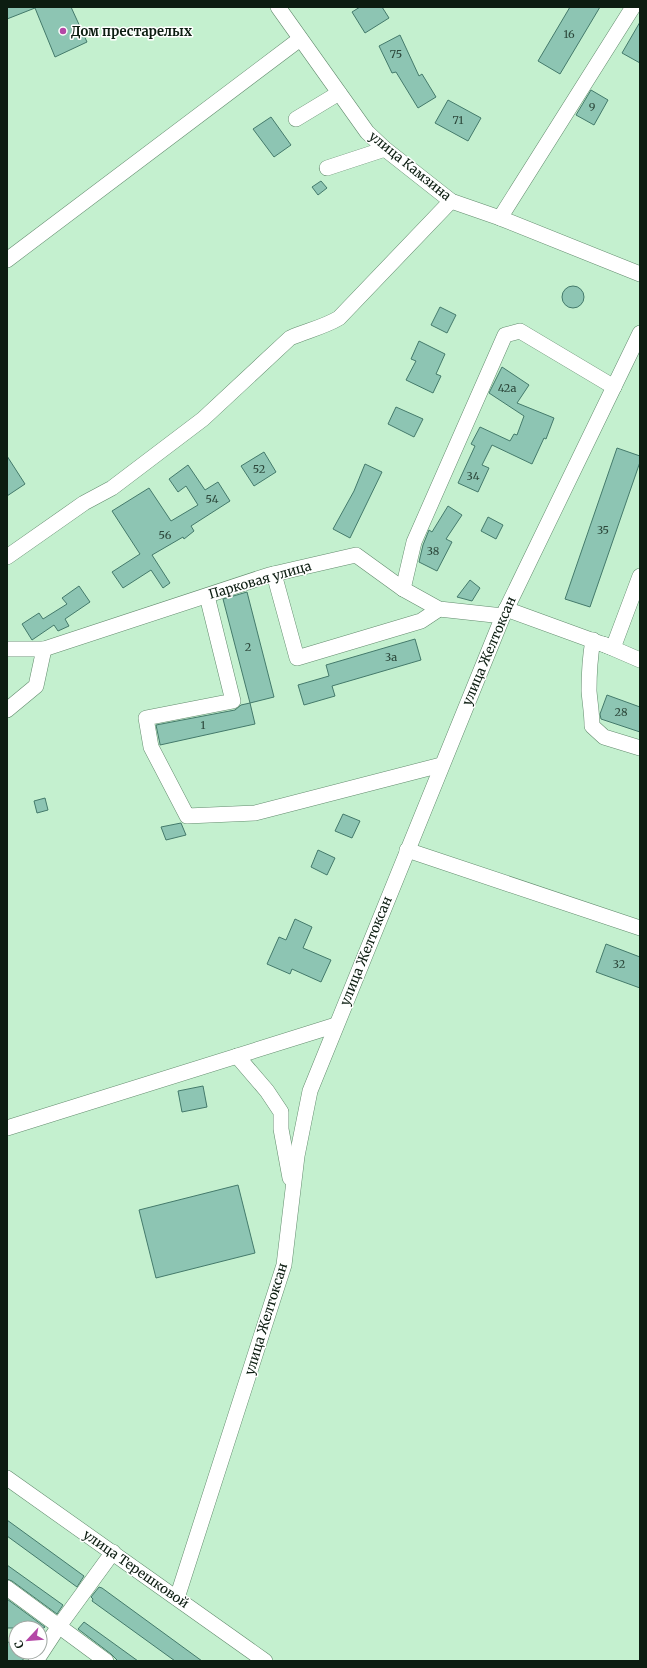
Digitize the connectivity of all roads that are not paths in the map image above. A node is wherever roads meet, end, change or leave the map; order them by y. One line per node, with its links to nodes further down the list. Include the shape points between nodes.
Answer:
1 (278, 7): 3 (street, улица Камзина)
2 (633, 7): 9 (street)
3 (300, 39): 4 (street, улица Камзина); 10 (street)
4 (340, 93): 5 (street); 6 (street, улица Камзина, via 367,132)
5 (296, 119)
6 (385, 149): 7 (street); 8 (street, улица Камзина)
7 (327, 168)
8 (451, 201): 9 (street, улица Камзина); 14 (street, via 338,318 290,338 202,419 112,488 84,503)
9 (500, 218): 11 (street, улица Камзина)
10 (7, 260)
11 (640, 274)
12 (640, 333): 13 (street, улица Желтоксан)
13 (614, 387): 17 (street, via 520,331 505,335 414,542); 20 (street, улица Желтоксан)
14 (7, 557)
15 (274, 574): 17 (street, Парковая улица, via 356,555); 18 (street, Парковая улица); 19 (street, via 297,658 420,620)
16 (640, 576): 21 (street, via 612,648)
17 (403, 589): 19 (street, Парковая улица)
18 (207, 596): 23 (street, Парковая улица); 27 (street, via 233,700 146,718 151,747 187,816 255,813)
19 (440, 609): 20 (street, Парковая улица)
20 (504, 612): 21 (street, Парковая улица); 27 (street, улица Желтоксан)
21 (597, 642): 24 (street, Парковая улица); 26 (street, via 590,653 592,726 604,737)
22 (8, 648): 23 (street, Парковая улица)
23 (44, 649): 25 (street, via 36,686)
24 (640, 660)
25 (7, 710)
26 (640, 748)
27 (441, 766): 28 (street, улица Желтоксан)
28 (406, 850): 29 (street); 30 (street, улица Желтоксан)
29 (640, 928)
30 (336, 1025): 31 (street); 33 (street, улица Желтоксан, via 310,1091)
31 (236, 1056): 32 (street); 33 (street, via 267,1091 281,1112)
32 (7, 1128)
33 (292, 1193): 37 (street, улица Желтоксан, via 284,1265)
34 (7, 1478): 35 (street, улица Терешковой)
35 (113, 1552): 37 (street, улица Терешковой); 38 (street)
36 (7, 1588): 38 (street)
37 (177, 1598): 41 (street, улица Терешковой)
38 (59, 1626): 39 (street); 40 (street)
39 (36, 1661)
40 (106, 1661)
41 (265, 1661)

